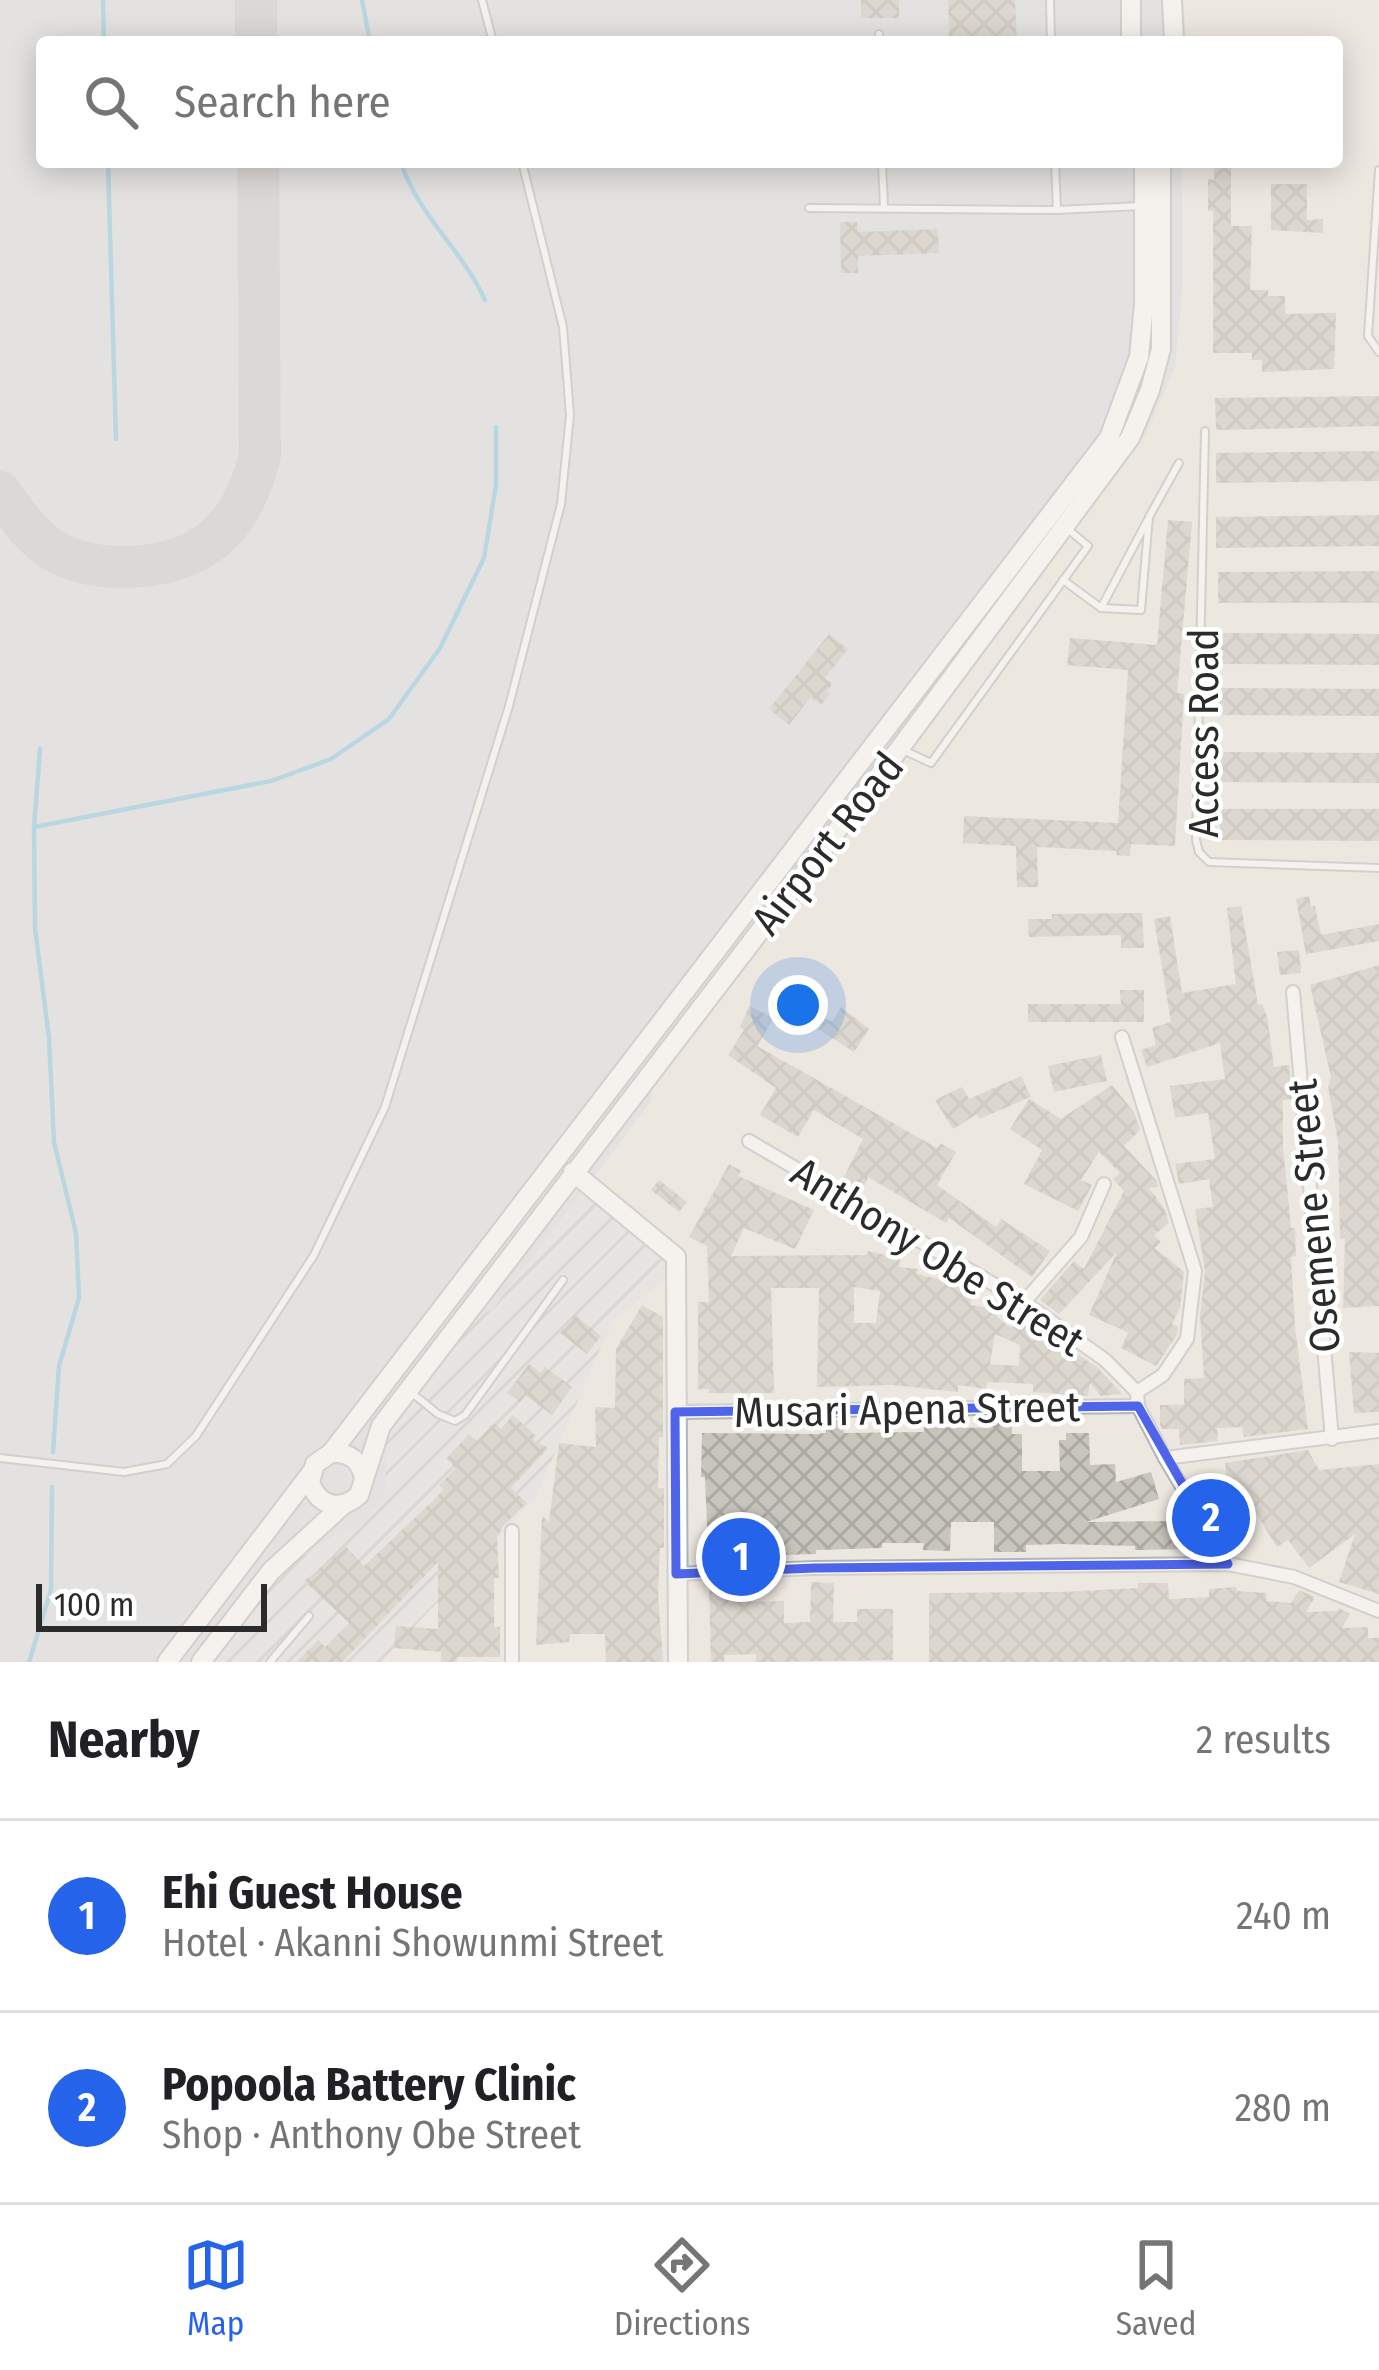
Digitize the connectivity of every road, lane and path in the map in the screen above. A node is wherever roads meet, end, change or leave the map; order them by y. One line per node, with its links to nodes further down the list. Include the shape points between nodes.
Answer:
1 (482, 0): 5 (lane)
2 (1050, 0): 6 (lane)
3 (1131, 0): 7 (main road)
4 (1172, 0): 8 (main road)
5 (491, 36)
6 (1051, 36)
7 (1131, 36)
8 (1174, 36)
9 (523, 168): 41 (lane, via 563,327 570,415 562,504 385,1107 314,1255 196,1436 167,1464 124,1472)
10 (882, 168): 16 (lane)
11 (1055, 168): 18 (lane)
12 (1144, 168): 15 (main road, Airport Road)
13 (1161, 168): 23 (main road, Airport Road, via 1161,349 1130,438)
14 (1379, 170): 19 (lane, via 1368,336)
15 (1144, 206): 18 (lane); 40 (main road, Airport Road, via 1139,357 1108,438)
16 (884, 207): 17 (lane); 18 (lane)
17 (809, 208)
18 (1057, 210)
19 (1379, 352)
20 (1205, 431): 27 (lane, Access Road, via 1199,852 1209,862)
21 (1179, 463): 22 (lane)
22 (1149, 517): 25 (lane); 25 (lane, via 1142,610)
23 (1066, 527): 24 (lane, via 1088,546); 26 (main road, Airport Road)
24 (1063, 580): 25 (lane); 26 (lane, via 931,763)
25 (1102, 608)
26 (900, 748): 31 (main road, Airport Road)
27 (1379, 868)
28 (1293, 992): 39 (street, Osemene Street)
29 (1122, 1037): 36 (street, via 1195,1271 1187,1340)
30 (748, 1141): 34 (street, Anthony Obe Street)
31 (573, 1172): 35 (main road, Airport Road); 37 (main road, via 676,1257)
32 (1103, 1184): 34 (street, via 1081,1237)
33 (562, 1280): 35 (lane, via 465,1415 438,1414)
34 (1024, 1302): 36 (street, Anthony Obe Street, via 1105,1360)
35 (408, 1390): 44 (main road, Airport Road, via 381,1426)
36 (1137, 1400): 37 (street, Musari Apena Street); 42 (street, Anthony Obe Street)
37 (675, 1412): 48 (main road)
38 (1379, 1432): 39 (street)
39 (1332, 1439): 42 (street)
40 (331, 1453): 43 (main road); 44 (main road, via 349,1455)
41 (0, 1458)
42 (1165, 1459): 47 (street, Anthony Obe Street)
43 (311, 1473): 45 (main road, via 318,1498); 51 (main road)
44 (364, 1477): 45 (main road, via 359,1495)
45 (344, 1505): 52 (main road, via 271,1571)
46 (512, 1532): 54 (street)
47 (1228, 1564): 48 (street); 49 (street, via 1294,1577)
48 (676, 1574): 55 (main road)
49 (1379, 1611)
50 (309, 1616): 53 (lane)
51 (167, 1662)
52 (201, 1662)
53 (270, 1662)
54 (512, 1662)
55 (678, 1662)

